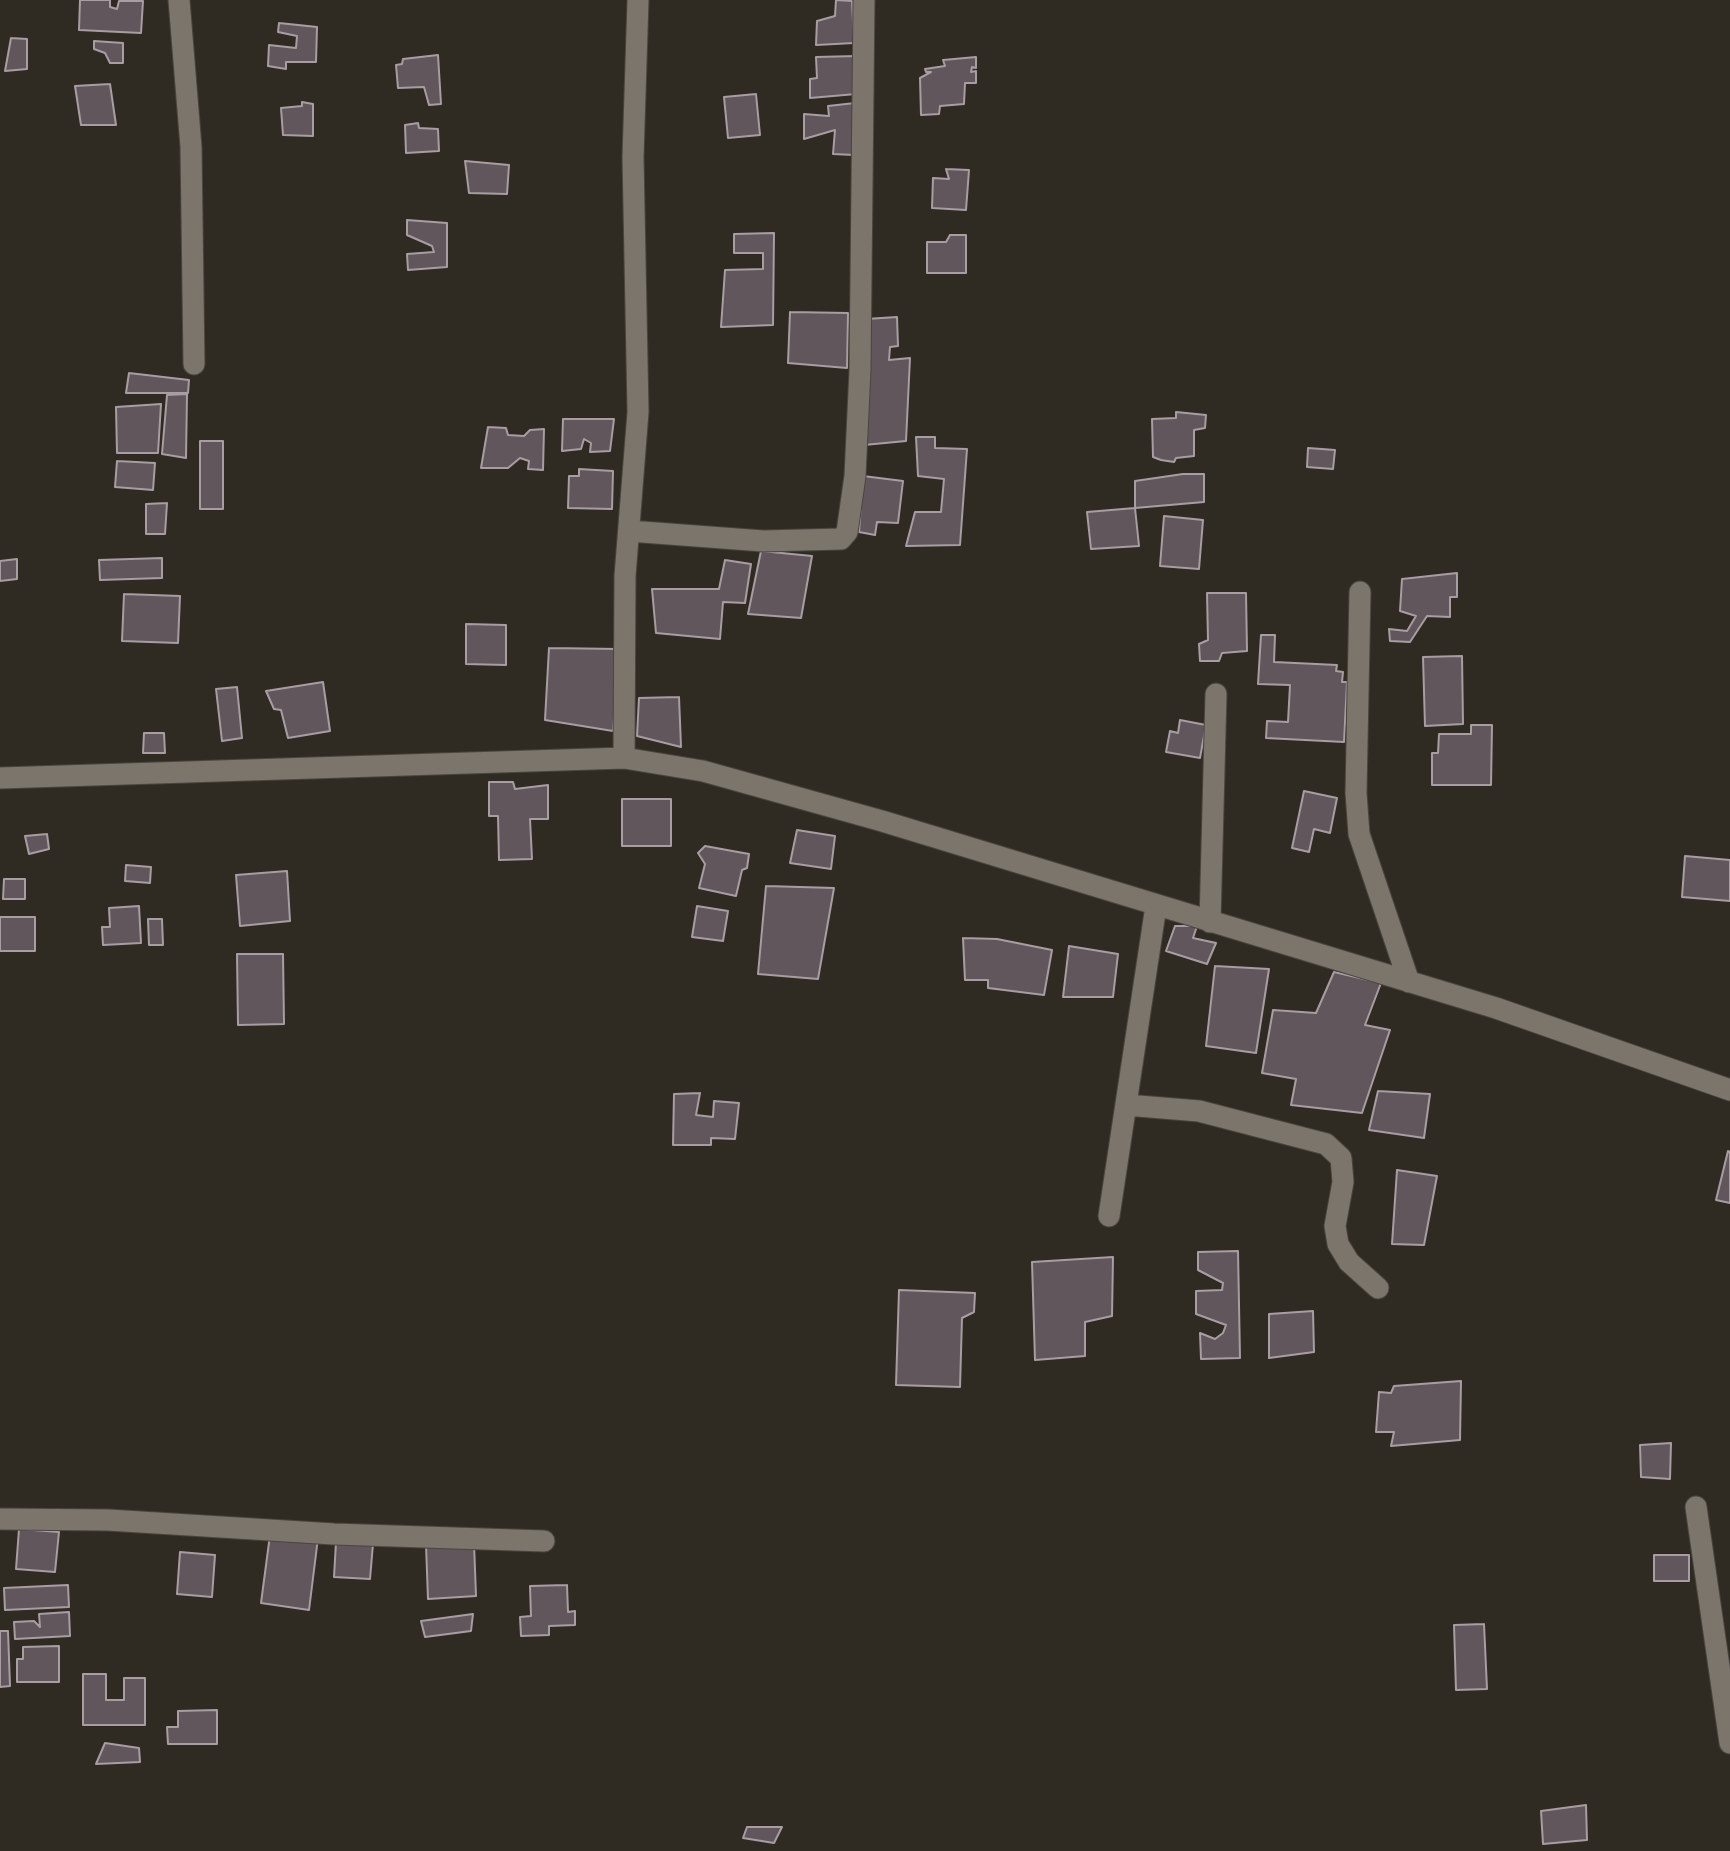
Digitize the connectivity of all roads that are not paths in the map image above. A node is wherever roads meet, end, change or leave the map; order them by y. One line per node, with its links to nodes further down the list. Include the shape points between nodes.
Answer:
1 (179, 0): 4 (street, via 191,147)
2 (638, 0): 5 (street, via 634,157 638,412)
3 (864, 0): 5 (street, via 860,370 847,532 841,539 763,541)
4 (194, 363)
5 (629, 531): 8 (street)
6 (1360, 592): 12 (street, via 1359,834)
7 (1216, 694): 11 (street)
8 (624, 758): 9 (street); 10 (street, via 716,775 882,821)
9 (0, 778)
10 (1156, 906): 11 (street); 14 (street)
11 (1210, 922): 12 (street)
12 (1409, 982): 13 (street)
13 (1730, 1090)
14 (1126, 1104): 15 (street); 16 (street, via 1199,1111 1326,1144 1341,1158 1343,1182 1335,1226 1338,1244 1349,1262)
15 (1109, 1216)
16 (1378, 1287)
17 (1696, 1507): 20 (street)
18 (0, 1519): 19 (street)
19 (544, 1541)
20 (1730, 1743)

